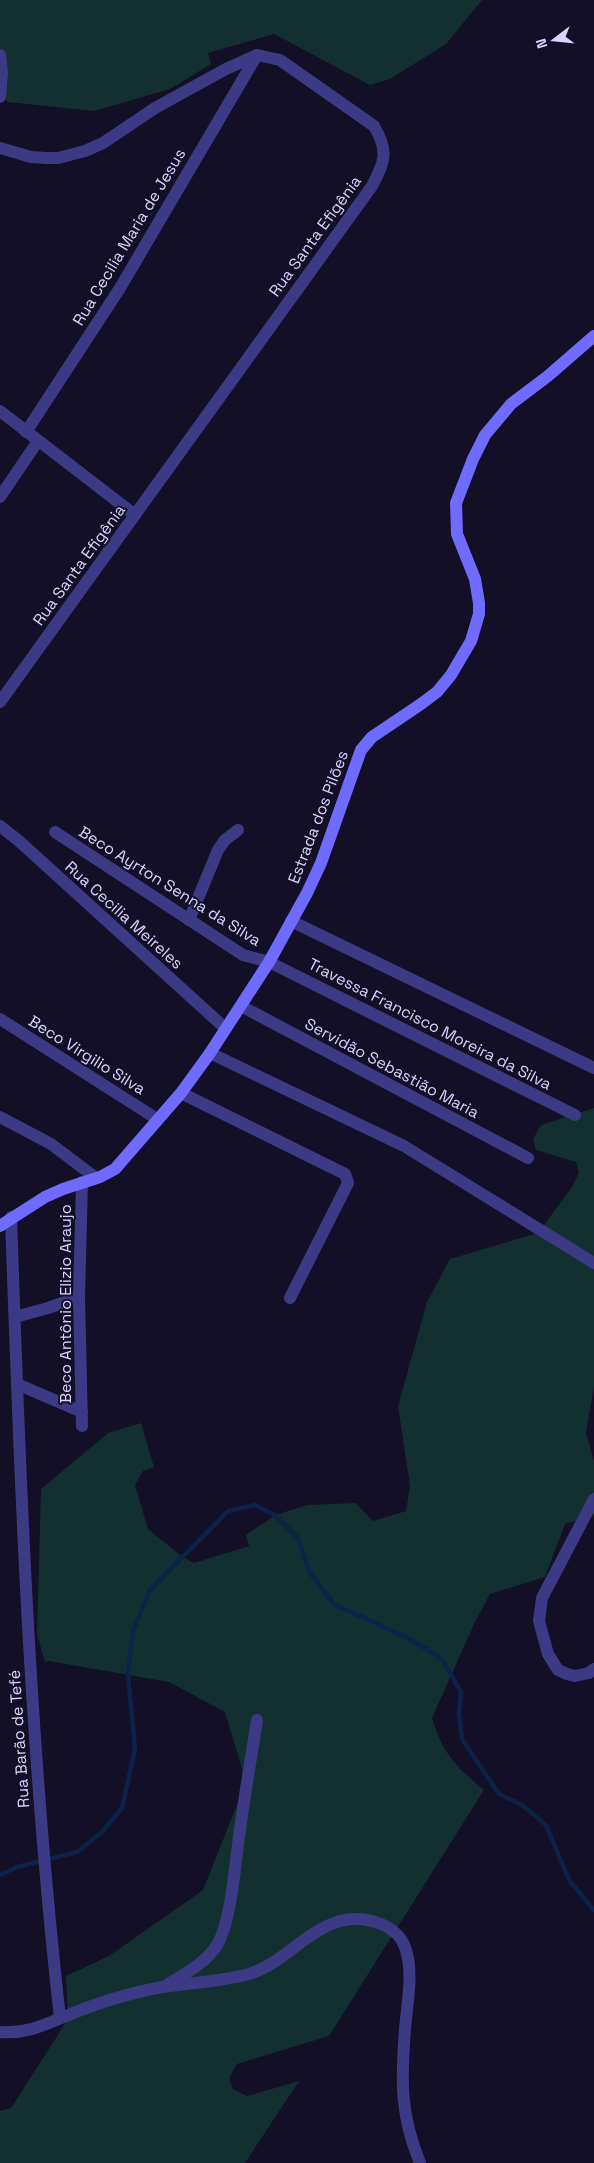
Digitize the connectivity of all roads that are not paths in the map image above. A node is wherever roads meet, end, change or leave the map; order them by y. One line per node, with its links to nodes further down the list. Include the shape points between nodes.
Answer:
1 (257, 55): 4 (street, via 155,108 103,143 85,151 46,158); 7 (street, Rua Cecilia Maria de Jesus, via 120,288); 10 (street, Rua Santa Efigênia, via 280,60 374,126 381,137 385,158 372,186)
2 (0, 56): 3 (street)
3 (0, 97)
4 (0, 148)
5 (594, 336): 16 (street, Estrada dos Pilões, via 502,413 485,435 456,504 457,534 475,580 479,603 471,641 437,692 372,737 361,750 321,863)
6 (0, 411): 7 (street)
7 (26, 432): 8 (street)
8 (38, 442): 9 (street); 10 (street)
9 (0, 497)
10 (135, 515): 11 (street, Rua Santa Efigênia)
11 (0, 702)
12 (0, 826): 20 (street, Rua Cecilia Meireles)
13 (238, 830): 15 (street, via 218,850)
14 (55, 832): 15 (street, Beco Ayrton Senna da Silva)
15 (189, 920): 17 (street, Beco Ayrton Senna da Silva, via 243,955)
16 (291, 921): 17 (street, Estrada dos Pilões); 22 (street)
17 (269, 962): 18 (street, Estrada dos Pilões); 24 (street, Travessa Francisco Moreira da Silva)
18 (241, 1006): 20 (street, Estrada dos Pilões); 27 (street, Servidão Sebastião Maria)
19 (0, 1019): 26 (street, Beco Virgilio Silva)
20 (225, 1028): 21 (street, Estrada dos Pilões)
21 (210, 1053): 23 (street, Estrada dos Pilões); 32 (street, via 404,1146)
22 (594, 1068)
23 (180, 1093): 26 (street, Estrada dos Pilões); 34 (street, via 345,1174 348,1183)
24 (575, 1115)
25 (0, 1118): 28 (street, via 51,1144)
26 (157, 1118): 28 (street, Estrada dos Pilões, via 122,1163)
27 (528, 1158)
28 (96, 1178): 29 (street, Estrada dos Pilões)
29 (82, 1182): 30 (street, Estrada dos Pilões, via 45,1197); 33 (street, Beco Antônio Elizio Araujo)
30 (11, 1217): 31 (street, Estrada dos Pilões); 35 (street, Rua Barão de Tefé)
31 (0, 1226)
32 (594, 1263)
33 (79, 1297): 35 (street); 37 (street, Beco Antônio Elizio Araujo)
34 (290, 1298)
35 (14, 1318): 36 (street, Rua Barão de Tefé)
36 (17, 1384): 37 (street); 43 (street, Rua Barão de Tefé, via 23,1548 44,1870)
37 (82, 1412): 38 (street, Beco Antônio Elizio Araujo)
38 (82, 1426)
39 (594, 1499): 40 (street, via 542,1598 539,1621 548,1654 558,1670 576,1676)
40 (594, 1669)
41 (257, 1720): 42 (street, via 231,1898 223,1930 217,1944 197,1965)
42 (164, 1986): 43 (street, via 117,1997); 45 (street, via 252,1973 276,1961 308,1936 334,1924 358,1920 376,1922 395,1932 404,1944 409,1967 403,2103 405,2120)
43 (60, 2018): 44 (street, via 25,2032)
44 (0, 2032)
45 (420, 2163)

